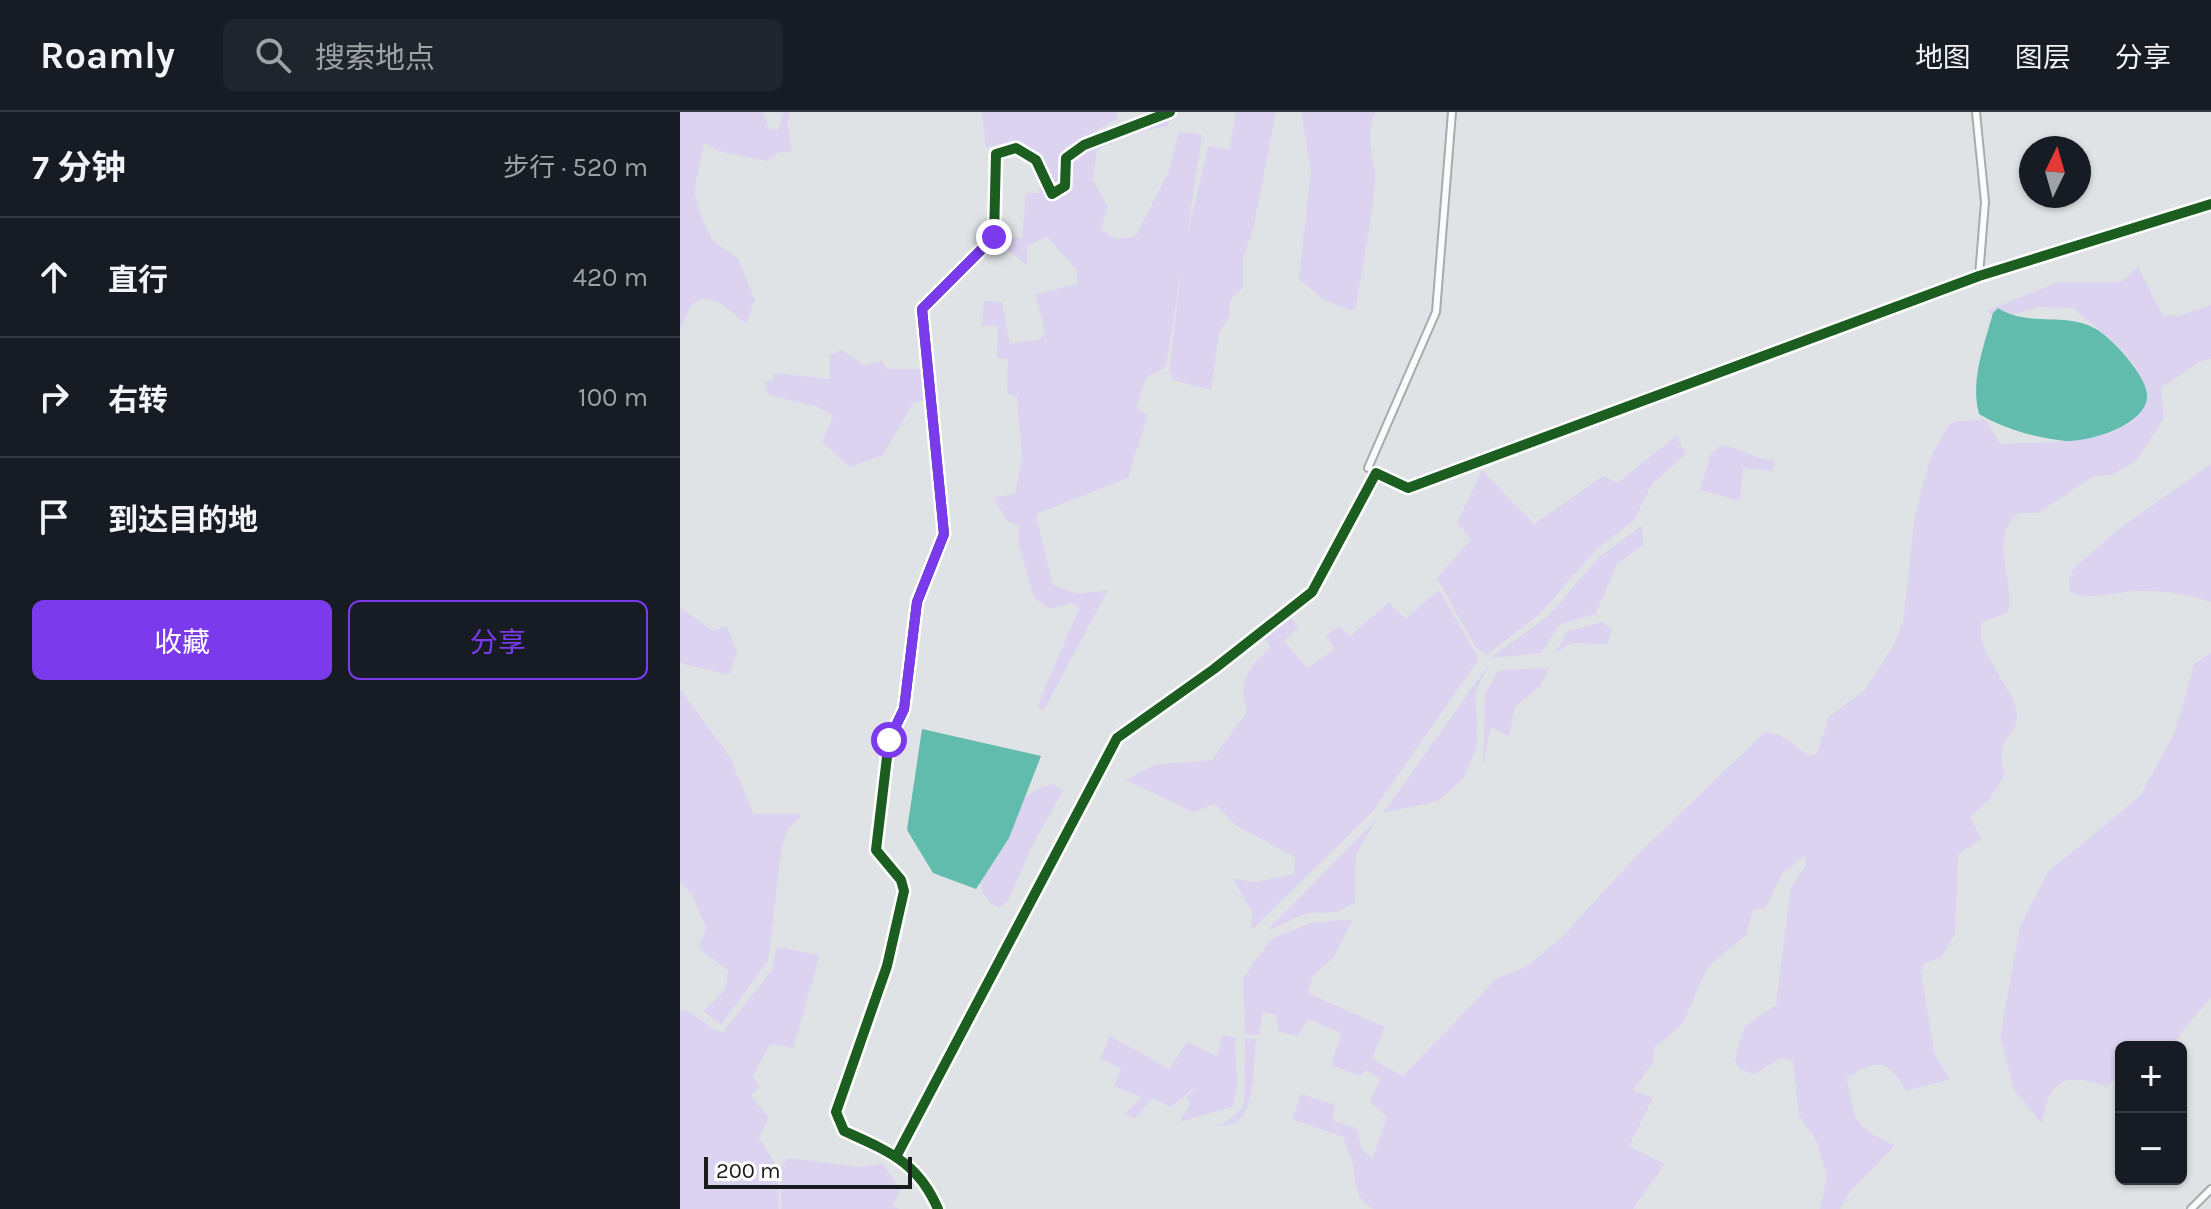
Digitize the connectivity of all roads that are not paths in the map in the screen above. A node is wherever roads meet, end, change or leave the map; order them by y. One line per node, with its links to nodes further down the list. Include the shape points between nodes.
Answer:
1 (1170, 112): 7 (street, via 1084,145 1066,158 1065,186 1052,194 1036,160 1016,148 996,154 994,237 922,309 944,534 917,602 904,709 889,740 879,819 876,850 904,891 887,966 836,1112 844,1131)
2 (1452, 112): 6 (street, via 1436,312)
3 (1976, 112): 5 (street, via 1985,202)
4 (2211, 204): 5 (street)
5 (1979, 276): 7 (street, via 1408,488 1376,473 1312,592 1117,738)
6 (1368, 468)
7 (897, 1155): 9 (street, via 928,1184)
8 (2211, 1189): 10 (street)
9 (938, 1209)
10 (2191, 1209)

